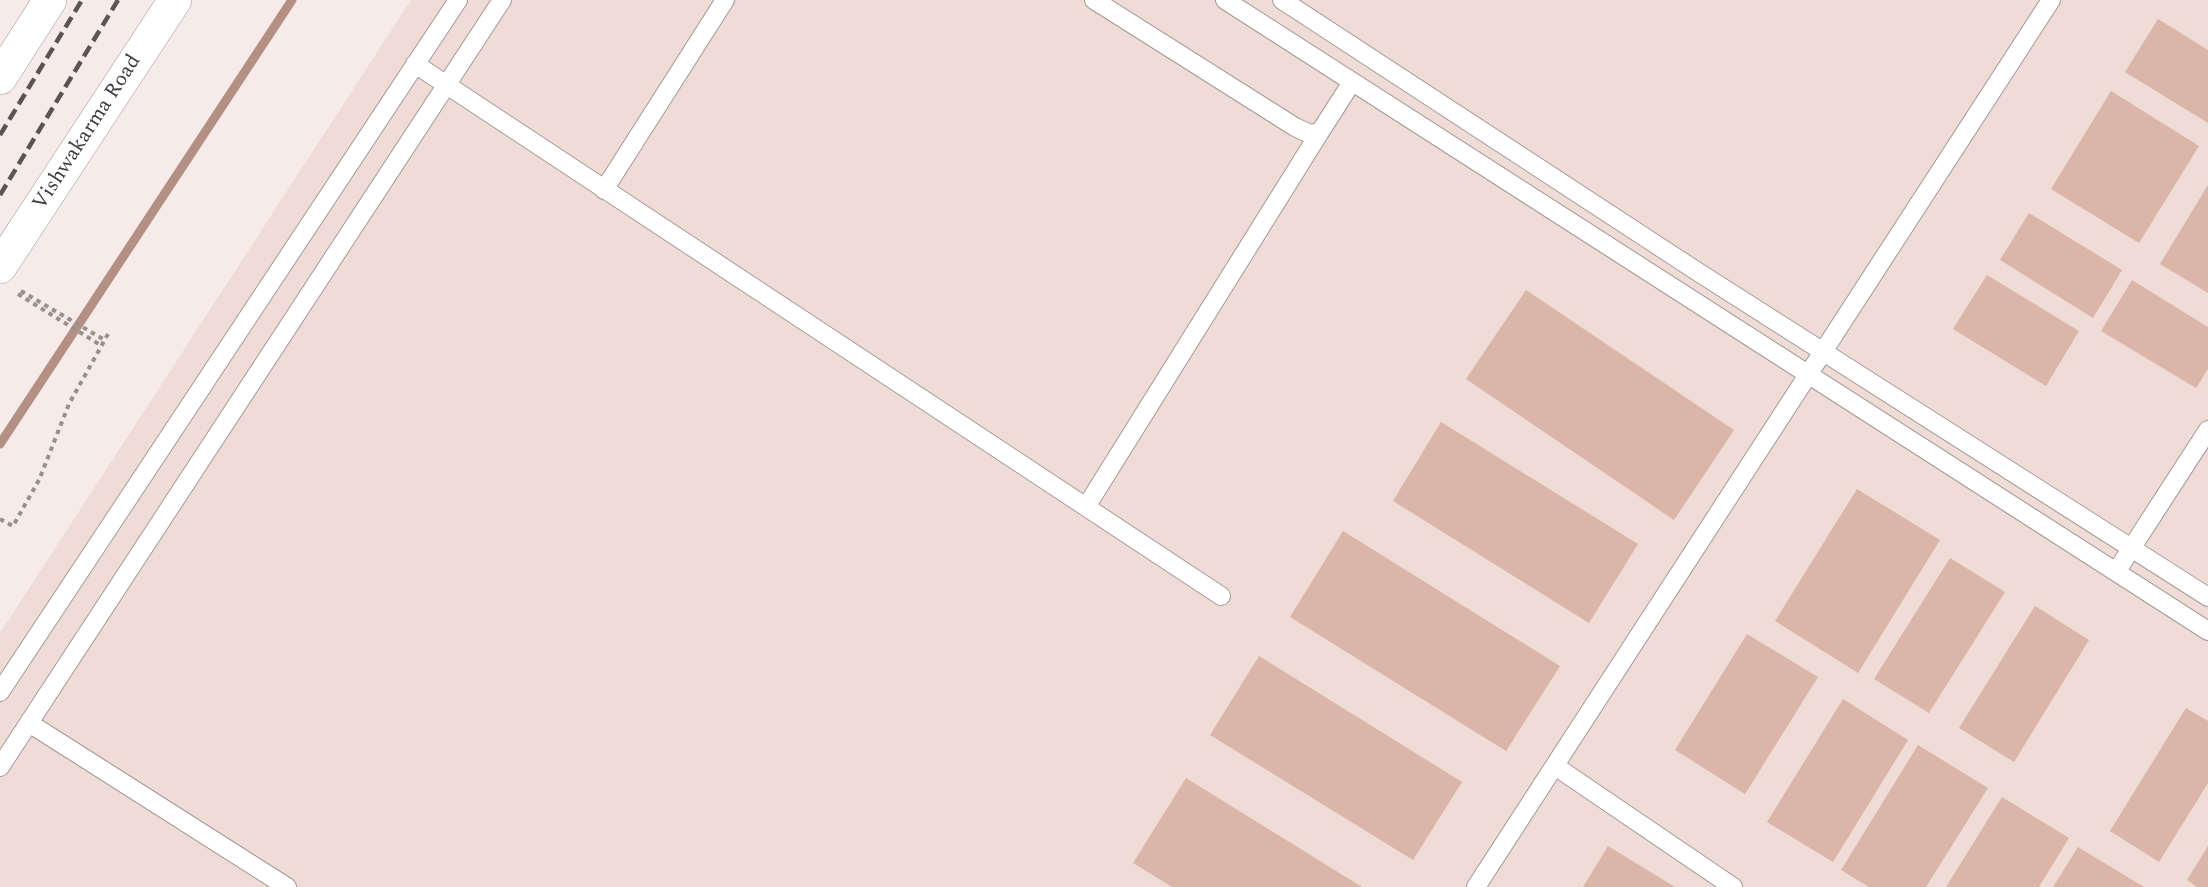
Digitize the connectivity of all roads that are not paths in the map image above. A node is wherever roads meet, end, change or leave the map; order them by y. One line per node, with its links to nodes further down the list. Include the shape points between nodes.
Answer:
1 (50, 0): 11 (main road)
2 (175, 0): 16 (main road, Vishwakarma Road)
3 (458, 0): 10 (lane)
4 (502, 0): 13 (lane)
5 (725, 0): 15 (lane)
6 (1094, 0): 14 (lane, via 1294,127 1310,134)
7 (1225, 0): 12 (lane)
8 (1282, 0): 17 (lane)
9 (2051, 0): 17 (lane)
10 (415, 64): 13 (lane); 26 (lane)
11 (0, 78)
12 (1352, 82): 14 (lane); 18 (lane)
13 (446, 86): 15 (lane); 27 (lane)
14 (1320, 132): 20 (lane)
15 (604, 190): 20 (lane)
16 (10, 282)
17 (1823, 352): 18 (lane); 21 (lane)
18 (1808, 374): 22 (lane); 28 (lane)
19 (2208, 430): 21 (lane)
20 (1086, 507): 23 (lane)
21 (2131, 548): 22 (lane); 24 (lane)
22 (2116, 572): 25 (lane)
23 (1221, 596)
24 (2208, 597)
25 (2208, 631)
26 (0, 692)
27 (29, 723): 29 (lane); 30 (lane)
28 (1555, 766): 31 (lane); 32 (lane)
29 (0, 767)
30 (287, 887)
31 (1476, 887)
32 (1733, 887)

